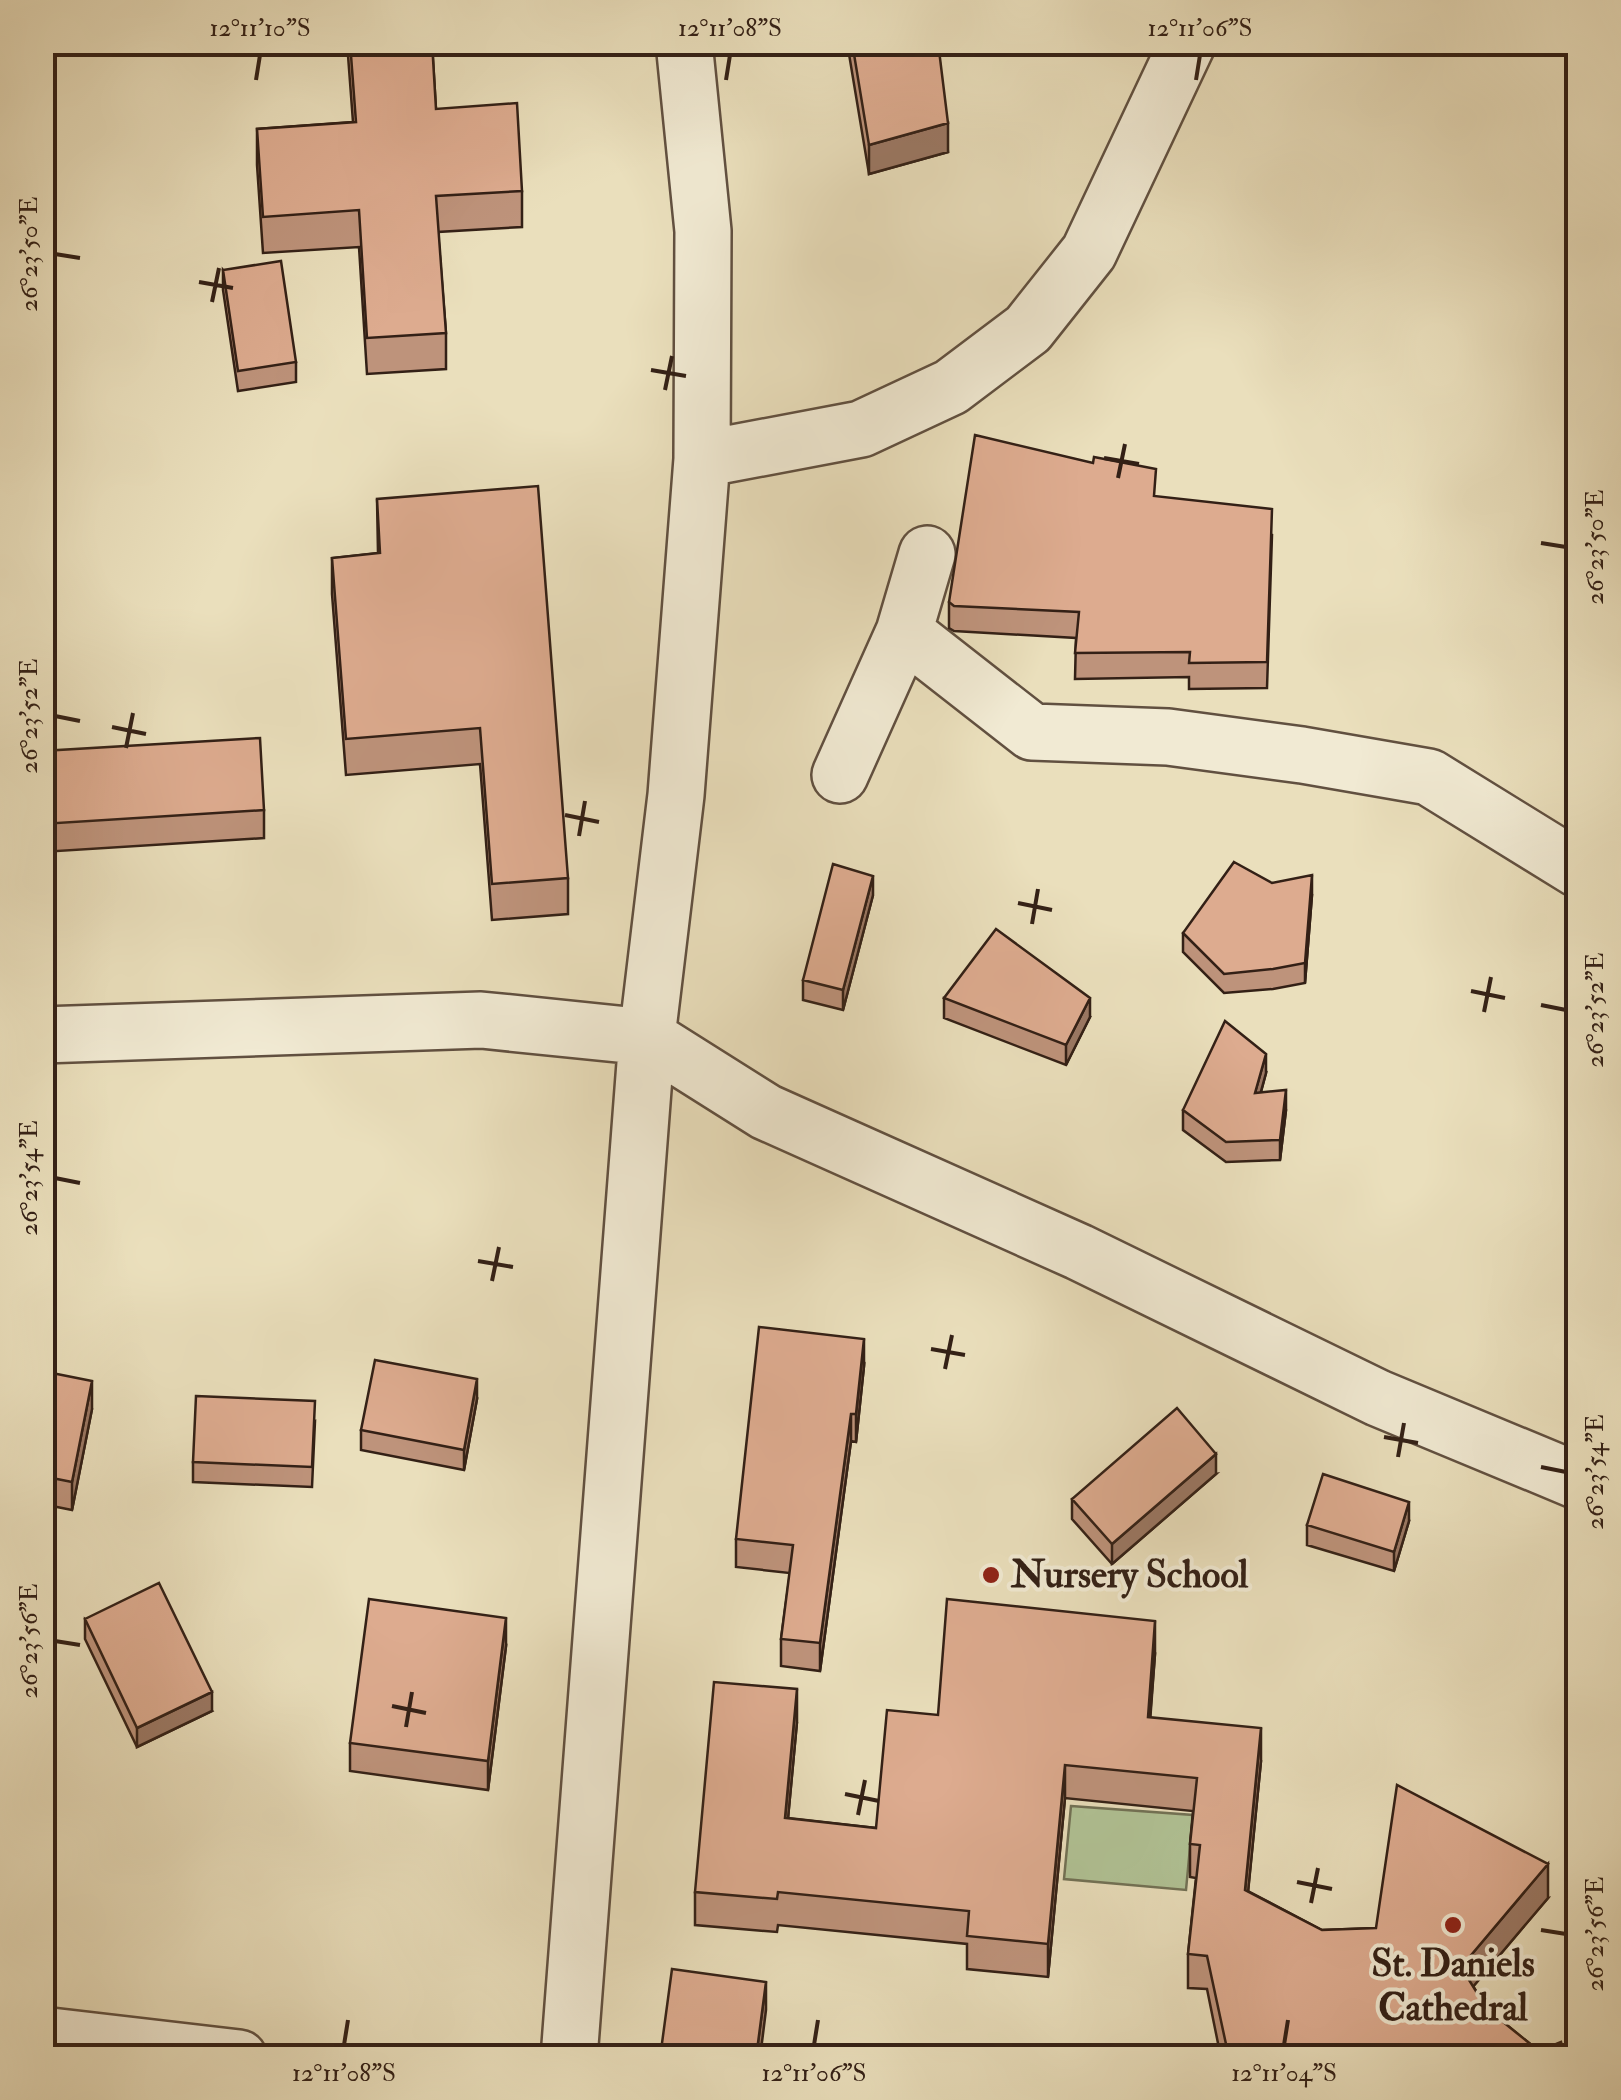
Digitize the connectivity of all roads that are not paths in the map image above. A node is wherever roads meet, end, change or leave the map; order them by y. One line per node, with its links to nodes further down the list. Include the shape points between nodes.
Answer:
1 (684, 42): 3 (street, via 702,231)
2 (1188, 42): 3 (street, via 1090,252 1028,330 951,387 861,428)
3 (702, 459): 9 (street, via 676,795)
4 (926, 554): 5 (street)
5 (904, 632): 6 (street); 7 (street, via 1032,732 1168,737 1429,777)
6 (840, 776)
7 (1578, 870)
8 (42, 1035): 9 (street, via 481,1020)
9 (647, 1037): 10 (street, via 766,1112 1078,1252 1378,1398); 13 (street)
10 (1578, 1480)
11 (42, 2035): 12 (street)
12 (238, 2058)
13 (569, 2058)

